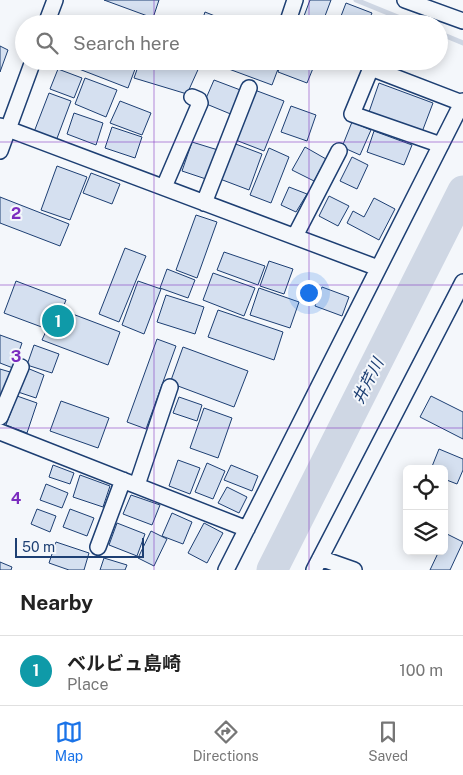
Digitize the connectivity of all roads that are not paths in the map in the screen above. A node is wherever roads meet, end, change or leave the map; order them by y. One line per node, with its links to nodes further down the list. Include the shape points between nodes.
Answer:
1 (55, 0): 4 (street)
2 (295, 0): 5 (street)
3 (405, 0): 6 (street)
4 (49, 15)
5 (290, 15)
6 (446, 15)
7 (448, 16): 8 (street)
8 (463, 21)
9 (29, 70): 15 (street)
10 (370, 70): 16 (street, via 352,114)
11 (376, 70): 14 (street)
12 (249, 88): 20 (street)
13 (192, 97): 19 (street, via 200,103)
14 (462, 102): 16 (street)
15 (4, 128): 17 (street); 19 (street)
16 (441, 145): 22 (street)
17 (0, 151)
18 (339, 151): 21 (street)
19 (164, 187): 20 (street)
20 (204, 203): 21 (street)
21 (295, 236): 22 (street)
22 (378, 268): 30 (street)
23 (463, 282): 24 (street)
24 (457, 308): 32 (street)
25 (21, 368): 27 (street)
26 (170, 387): 29 (street)
27 (0, 417)
28 (0, 432): 29 (street)
29 (130, 483): 30 (street); 31 (street)
30 (247, 529): 33 (street)
31 (98, 547)
32 (317, 564): 34 (street)
33 (226, 570)
34 (354, 570)

